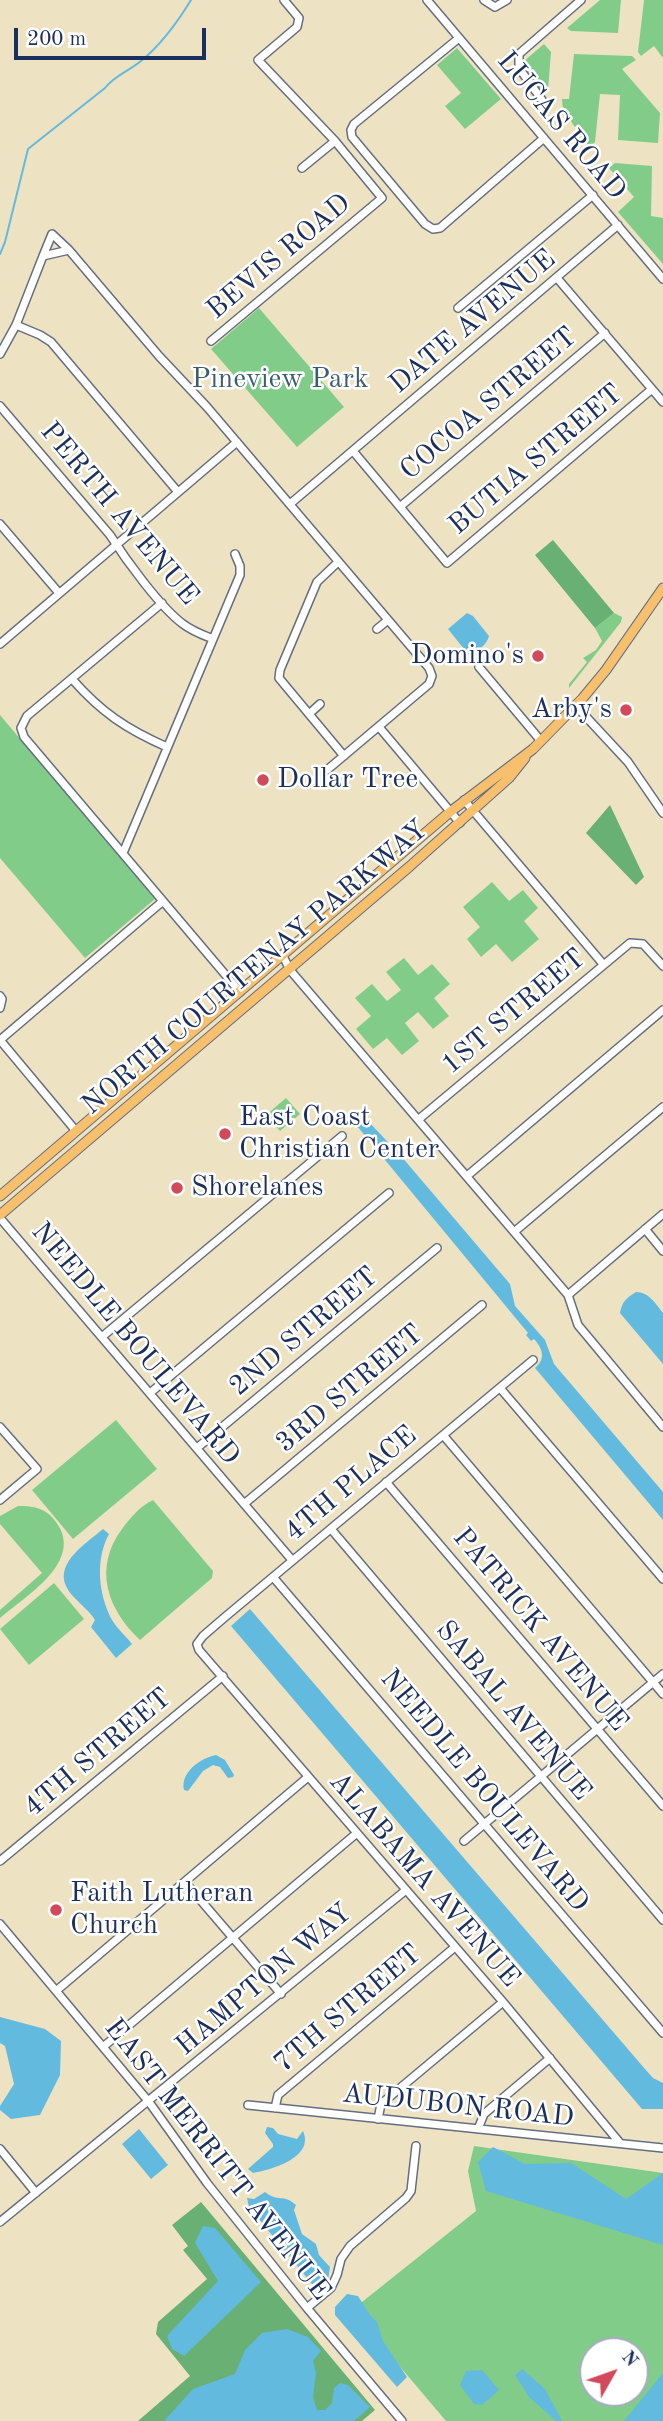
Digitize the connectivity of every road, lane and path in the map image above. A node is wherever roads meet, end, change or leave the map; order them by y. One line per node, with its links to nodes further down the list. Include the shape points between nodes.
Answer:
1 (284, 0): 9 (street, BEVIS ROAD, via 299,18 297,27 258,60)
2 (427, 0): 6 (street, LUCAS ROAD)
3 (484, 0): 4 (street, via 495,7)
4 (507, 0)
5 (581, 0): 7 (street, via 519,54 519,68)
6 (459, 38): 8 (street, LUCAS ROAD); 8 (street, via 351,130 416,214 433,229 440,228)
7 (542, 100)
8 (544, 138): 11 (street, LUCAS ROAD)
9 (335, 141): 10 (street, BEVIS ROAD); 20 (street, BEVIS ROAD, via 382,198)
10 (302, 168)
11 (593, 195): 12 (street, LUCAS ROAD); 17 (street)
12 (618, 225): 15 (street, DATE AVENUE); 16 (street, LUCAS ROAD)
13 (69, 250): 14 (street); 14 (street, via 52,234); 25 (street)
14 (43, 256): 18 (street)
15 (557, 278): 19 (street); 26 (street, DATE AVENUE)
16 (663, 279)
17 (458, 308)
18 (16, 325): 21 (street); 27 (street, via 51,342)
19 (605, 333): 22 (street); 29 (street, COCOA STREET)
20 (211, 341)
21 (0, 354)
22 (652, 389): 23 (street); 29 (street, BUTIA STREET, via 447,563)
23 (663, 402)
24 (0, 407): 31 (street, PERTH AVENUE)
25 (237, 442): 27 (street); 28 (street)
26 (353, 450): 28 (street, DATE AVENUE); 29 (street)
27 (178, 492): 31 (street)
28 (290, 504): 33 (street)
29 (401, 506)
30 (0, 524): 35 (street)
31 (116, 545): 35 (street); 36 (street, PERTH AVENUE)
32 (235, 554): 39 (street, via 240,575)
33 (338, 562): 37 (street); 45 (street, via 317,582 280,670 282,683)
34 (663, 589): 44 (main road, NORTH COURTENAY PARKWAY)
35 (59, 593): 40 (street)
36 (162, 603): 39 (street, PERTH AVENUE, via 186,626); 42 (street)
37 (388, 620): 38 (street); 46 (street, via 432,676 429,684)
38 (377, 629)
39 (213, 639): 48 (street)
40 (1, 641)
41 (480, 667): 47 (street)
42 (72, 679): 48 (street, via 114,720); 57 (street, via 27,716 22,733)
43 (320, 704): 45 (street)
44 (576, 706): 47 (main road, NORTH COURTENAY PARKWAY); 55 (street, via 628,762)
45 (309, 714): 50 (street)
46 (379, 727): 50 (street); 54 (street)
47 (541, 741): 49 (main road, NORTH COURTENAY PARKWAY)
48 (167, 747): 57 (street)
49 (533, 749): 52 (main road, NORTH COURTENAY PARKWAY); 53 (main road, NORTH COURTENAY PARKWAY)
50 (344, 756): 51 (street)
51 (327, 771)
52 (464, 800): 53 (street); 54 (main road, NORTH COURTENAY PARKWAY)
53 (474, 811): 56 (main road, NORTH COURTENAY PARKWAY); 60 (street)
54 (450, 812): 56 (street); 59 (main road, NORTH COURTENAY PARKWAY)
55 (663, 813)
56 (460, 823): 62 (main road, NORTH COURTENAY PARKWAY)
57 (122, 853): 58 (street)
58 (163, 901): 63 (street); 67 (street)
59 (283, 956): 62 (street); 63 (main road, NORTH COURTENAY PARKWAY)
60 (603, 964): 61 (street, 1ST STREET, via 630,943 638,943); 69 (street, 1ST STREET)
61 (663, 966)
62 (290, 970): 69 (street); 76 (main road, NORTH COURTENAY PARKWAY)
63 (240, 992): 70 (main road, NORTH COURTENAY PARKWAY)
64 (0, 996): 65 (street)
65 (0, 1008)
66 (663, 1010): 72 (street)
67 (1, 1043): 70 (street)
68 (663, 1107): 78 (street)
69 (419, 1119): 72 (street)
70 (76, 1131): 74 (main road, NORTH COURTENAY PARKWAY)
71 (342, 1136): 83 (street)
72 (467, 1176): 78 (street)
73 (389, 1193): 86 (street)
74 (0, 1196)
75 (663, 1214): 77 (street)
76 (0, 1217): 83 (street, NEEDLE BOULEVARD)
77 (645, 1229): 80 (street); 81 (street)
78 (514, 1232): 81 (street)
79 (437, 1248): 90 (street, 2ND STREET)
80 (663, 1251)
81 (568, 1295): 88 (street, via 578,1325)
82 (482, 1305): 93 (street, 3RD STREET)
83 (103, 1336): 86 (street, NEEDLE BOULEVARD)
84 (534, 1360): 85 (street, 4TH PLACE)
85 (500, 1388): 89 (street, 4TH PLACE); 97 (street)
86 (150, 1393): 90 (street, NEEDLE BOULEVARD)
87 (0, 1427): 92 (street, via 37,1469)
88 (663, 1427)
89 (443, 1435): 91 (street, 4TH PLACE); 101 (street)
90 (197, 1448): 93 (street, NEEDLE BOULEVARD)
91 (386, 1482): 94 (street, 4TH PLACE); 103 (street, PATRICK AVENUE)
92 (0, 1500)
93 (244, 1504): 95 (street, NEEDLE BOULEVARD)
94 (331, 1529): 95 (street, 4TH PLACE); 105 (street, SABAL AVENUE)
95 (292, 1560): 96 (street, 4TH PLACE)
96 (273, 1577): 98 (street, 4TH PLACE); 107 (street, NEEDLE BOULEVARD)
97 (663, 1579)
98 (197, 1644): 100 (street, ALABAMA AVENUE)
99 (663, 1674): 101 (street)
100 (223, 1676): 104 (street, ALABAMA AVENUE); 110 (street, 4TH STREET)
101 (653, 1682): 102 (street); 103 (street)
102 (663, 1694)
103 (598, 1730): 105 (street); 106 (street, PATRICK AVENUE)
104 (308, 1777): 108 (street, ALABAMA AVENUE); 111 (street)
105 (541, 1777): 107 (street); 113 (street, SABAL AVENUE)
106 (663, 1806)
107 (485, 1824): 109 (street); 120 (street, NEEDLE BOULEVARD)
108 (356, 1833): 112 (street, ALABAMA AVENUE); 115 (street)
109 (464, 1841)
110 (0, 1861)
111 (185, 1882): 115 (street); 117 (street)
112 (406, 1890): 116 (street, ALABAMA AVENUE); 118 (street, HAMPTON WAY)
113 (663, 1920)
114 (0, 1924): 117 (street, EAST MERRITT AVENUE)
115 (233, 1937): 118 (street); 121 (street)
116 (455, 1947): 119 (street, ALABAMA AVENUE); 125 (street, 7TH STREET, via 278,2095)
117 (56, 1991): 121 (street, EAST MERRITT AVENUE)
118 (281, 1994): 123 (street, HAMPTON WAY)
119 (503, 2003): 122 (street, ALABAMA AVENUE); 126 (street, via 381,2104)
120 (663, 2033)
121 (103, 2047): 123 (street, EAST MERRITT AVENUE)
122 (550, 2058): 127 (street, via 484,2114); 128 (street, ALABAMA AVENUE)
123 (149, 2102): 132 (street, HAMPTON WAY); 134 (street, EAST MERRITT AVENUE)
124 (248, 2105): 125 (street, AUDUBON ROAD)
125 (275, 2108): 126 (street, AUDUBON ROAD)
126 (378, 2119): 127 (street, AUDUBON ROAD)
127 (478, 2129): 128 (street, AUDUBON ROAD)
128 (620, 2143): 130 (street, AUDUBON ROAD)
129 (416, 2146): 134 (street, via 411,2192 350,2246 331,2288)
130 (663, 2148)
131 (0, 2149): 132 (street)
132 (36, 2193): 133 (street, HAMPTON WAY)
133 (0, 2222)
134 (307, 2308): 135 (street, EAST MERRITT AVENUE)
135 (402, 2421)

